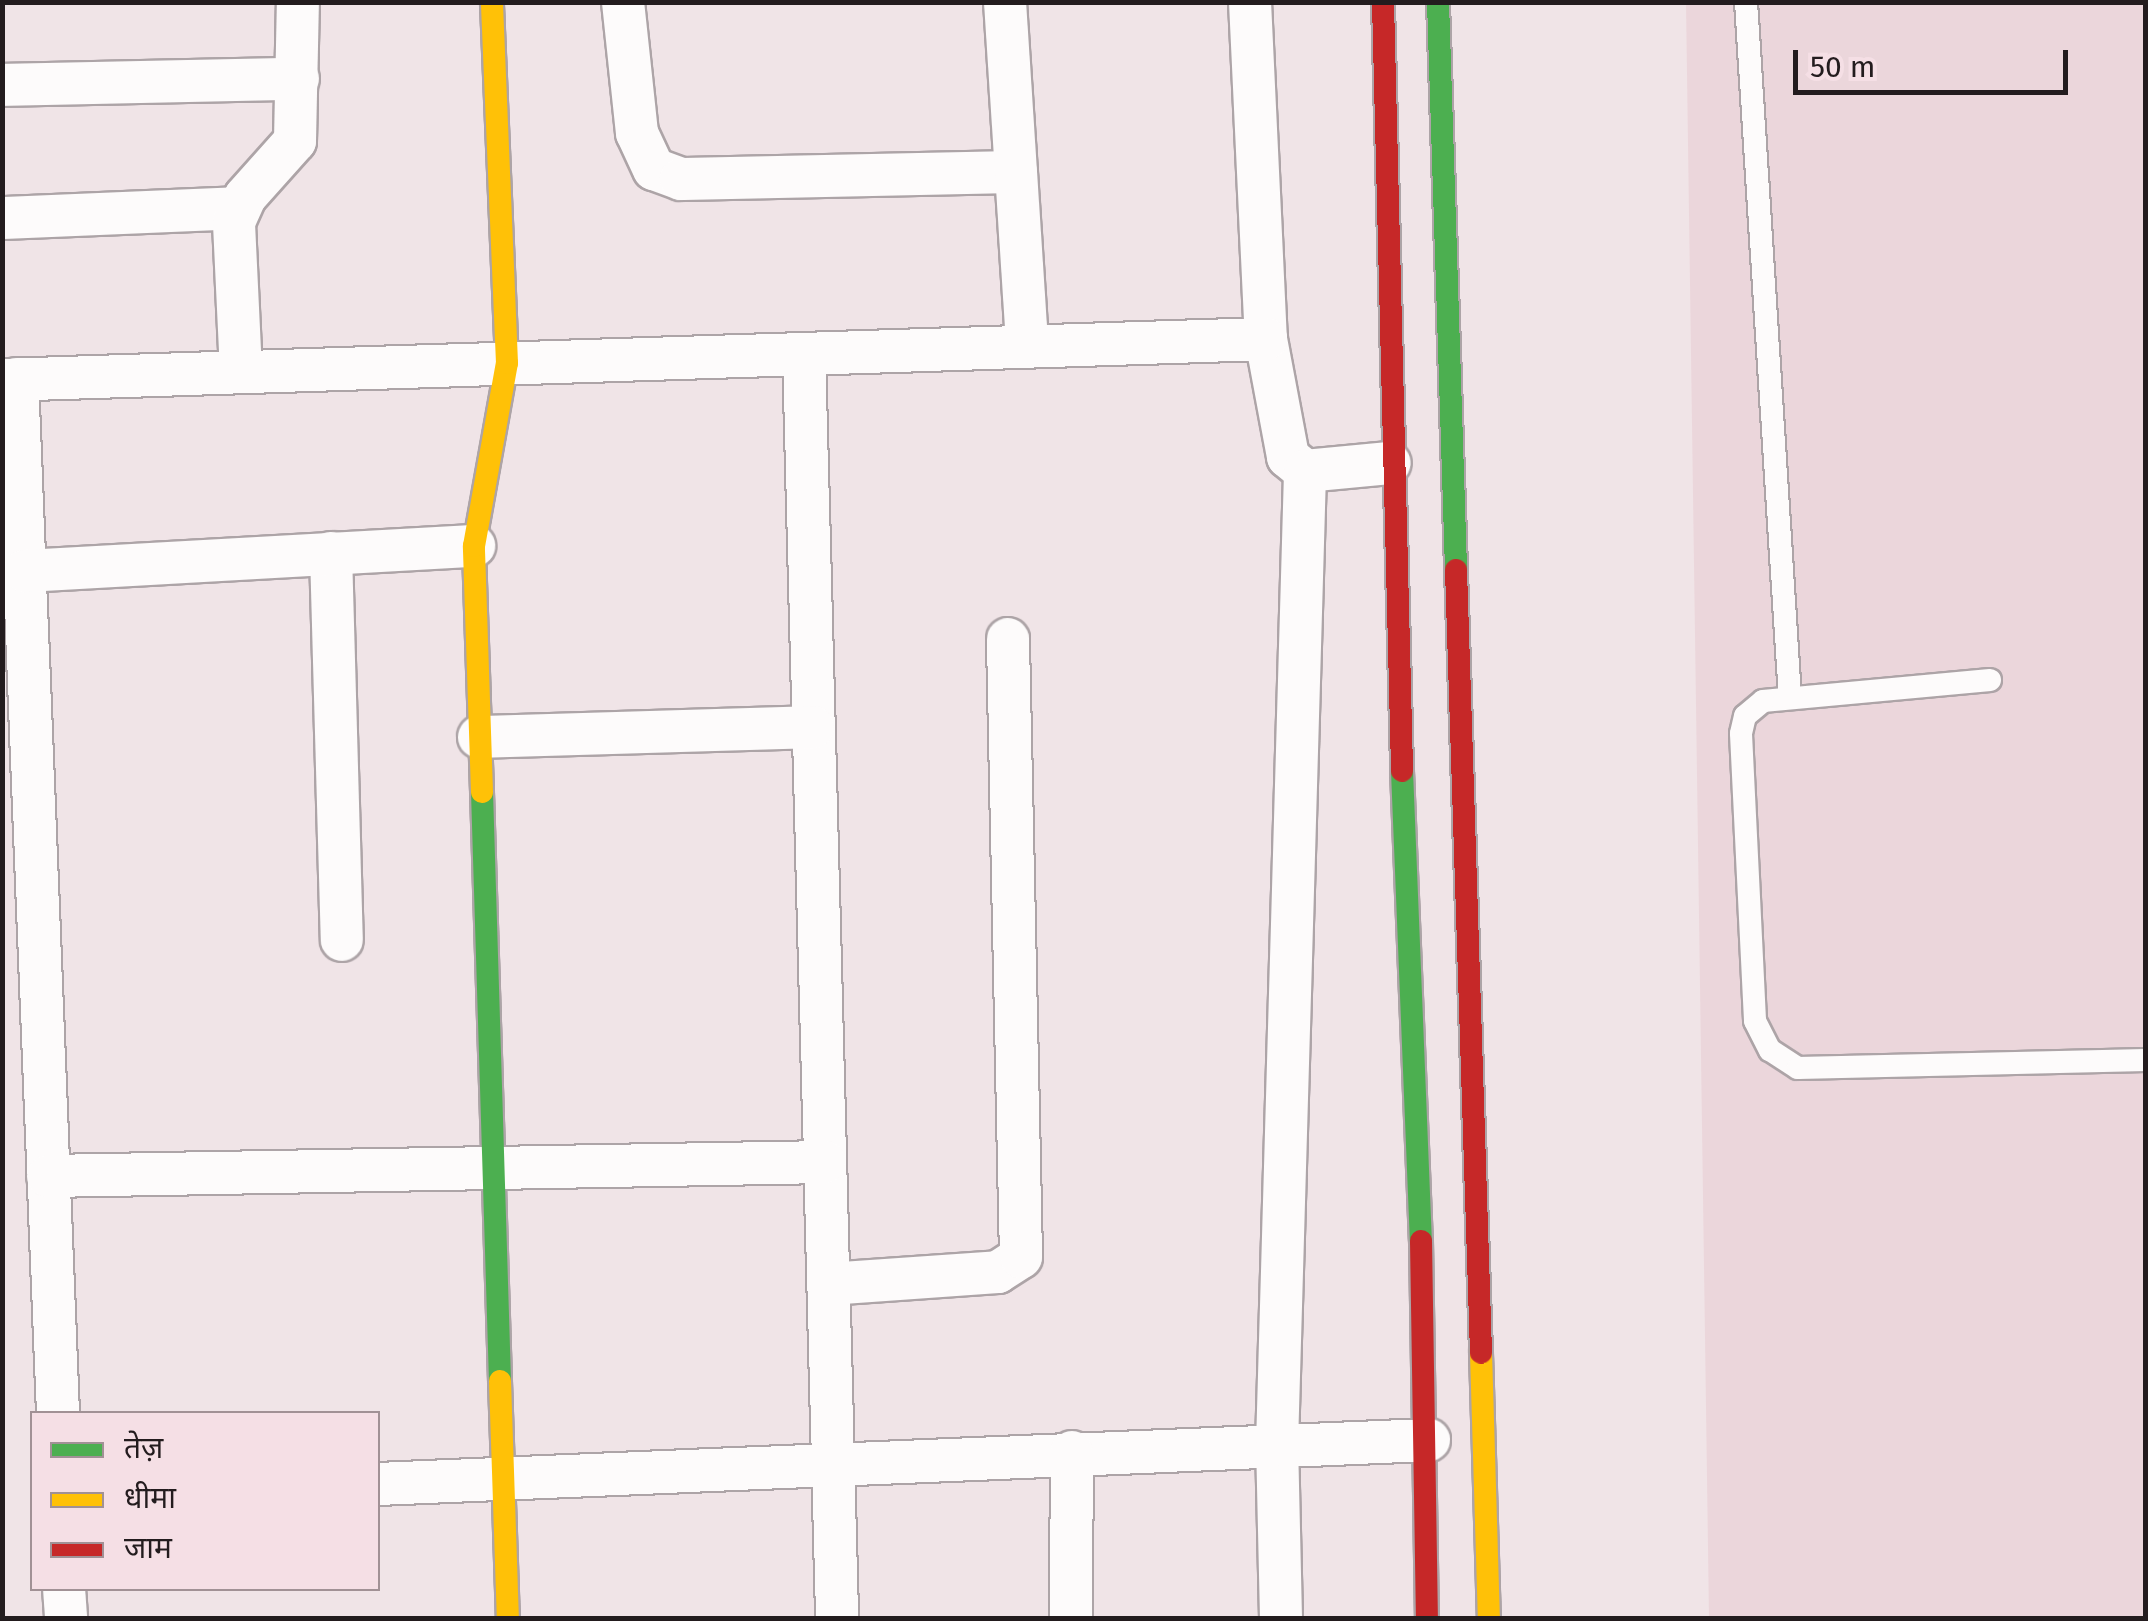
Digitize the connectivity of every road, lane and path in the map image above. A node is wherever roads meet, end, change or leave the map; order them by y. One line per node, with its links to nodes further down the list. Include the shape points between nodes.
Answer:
1 (298, 2): 9 (street)
2 (492, 2): 17 (street)
3 (623, 2): 11 (street, via 637,133 654,169 681,179)
4 (1005, 2): 11 (street)
5 (1250, 2): 14 (street)
6 (1383, 2): 20 (street)
7 (1438, 2): 50 (street)
8 (1746, 2): 27 (lane)
9 (298, 79): 10 (street); 12 (street, via 295,141)
10 (2, 85)
11 (1016, 172): 15 (street)
12 (238, 208): 13 (street); 18 (street)
13 (2, 218)
14 (1266, 339): 15 (street); 21 (street, via 1288,457)
15 (1027, 346): 16 (street)
16 (804, 354): 17 (street); 28 (street)
17 (507, 363): 18 (street); 22 (street)
18 (241, 372): 19 (street)
19 (10, 380): 24 (street)
20 (1390, 462): 21 (street); 37 (street)
21 (1305, 470): 38 (street)
22 (474, 546): 23 (street); 29 (street)
23 (331, 553): 24 (street); 30 (street)
24 (24, 571): 34 (street)
25 (1008, 639): 35 (street, via 1020,1257 998,1272)
26 (1990, 680): 27 (lane)
27 (1790, 698): 31 (lane, via 1753,707 1741,734 1755,1020 1770,1050 1798,1068)
28 (813, 728): 29 (street); 32 (street)
29 (479, 737): 33 (street)
30 (342, 940)
31 (2146, 1060)
32 (825, 1162): 33 (street); 35 (street)
33 (491, 1164): 34 (street); 41 (street)
34 (48, 1176): 36 (street)
35 (828, 1284): 40 (street)
36 (58, 1411)
37 (1429, 1440): 38 (street); 49 (street)
38 (1277, 1445): 39 (street); 48 (street)
39 (1072, 1452): 40 (street); 47 (street)
40 (834, 1466): 41 (street); 46 (street)
41 (503, 1483): 42 (street); 45 (street)
42 (380, 1484)
43 (64, 1591): 44 (street)
44 (66, 1618)
45 (508, 1618)
46 (838, 1618)
47 (1071, 1618)
48 (1281, 1618)
49 (1427, 1618)
50 (1490, 1618)

